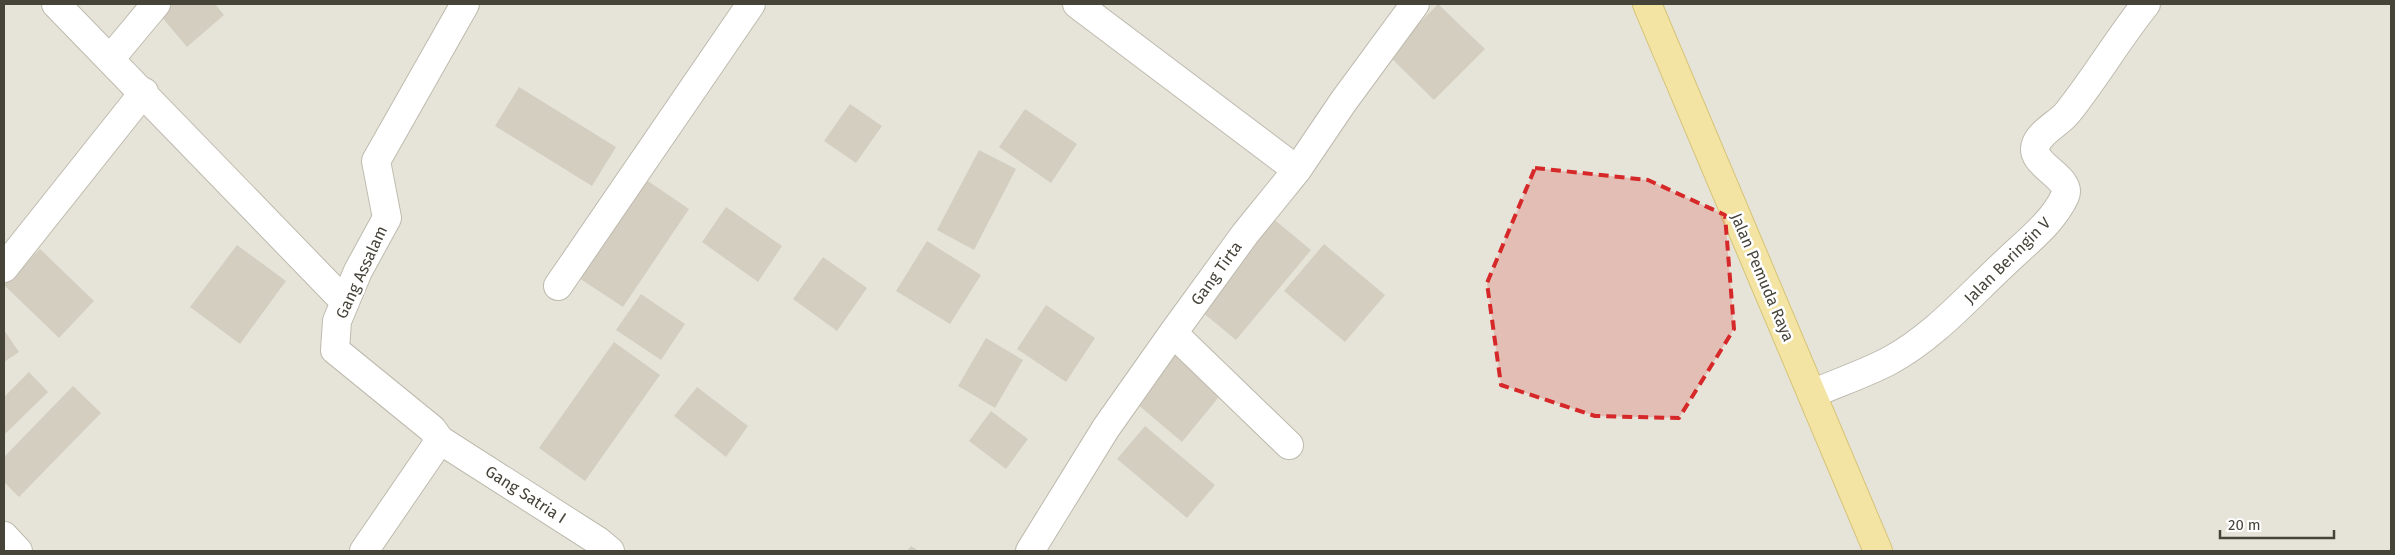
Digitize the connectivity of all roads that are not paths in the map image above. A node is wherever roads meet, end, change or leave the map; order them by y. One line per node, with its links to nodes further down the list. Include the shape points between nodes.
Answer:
1 (56, 4): 9 (street)
2 (156, 4): 9 (street)
3 (466, 4): 14 (street, Gang Assalam, via 376,161 387,218)
4 (751, 4): 13 (street)
5 (1077, 4): 11 (street)
6 (1415, 4): 11 (street, Gang Tirta, via 1342,102)
7 (1647, 4): 16 (main road, Jalan Pemuda Raya)
8 (2146, 4): 16 (street, Jalan Beringin V, via 2115,43 2068,113 2037,141 2037,158 2066,189 2046,224 1948,318 1889,360)
9 (111, 58): 10 (street)
10 (144, 92): 12 (street); 14 (street)
11 (1297, 170): 15 (street, Gang Tirta, via 1245,234)
12 (4, 268)
13 (558, 286)
14 (345, 302): 17 (street, Gang Assalam, via 337,321 334,350 432,429)
15 (1173, 333): 18 (street); 24 (street, Gang Tirta, via 1106,428)
16 (1812, 394): 20 (main road, Jalan Pemuda Raya)
17 (440, 440): 22 (street); 23 (street, Gang Satria I)
18 (1289, 445)
19 (4, 536): 21 (street)
20 (1874, 549)
21 (18, 551)
22 (364, 551)
23 (610, 551)
24 (1030, 551)

